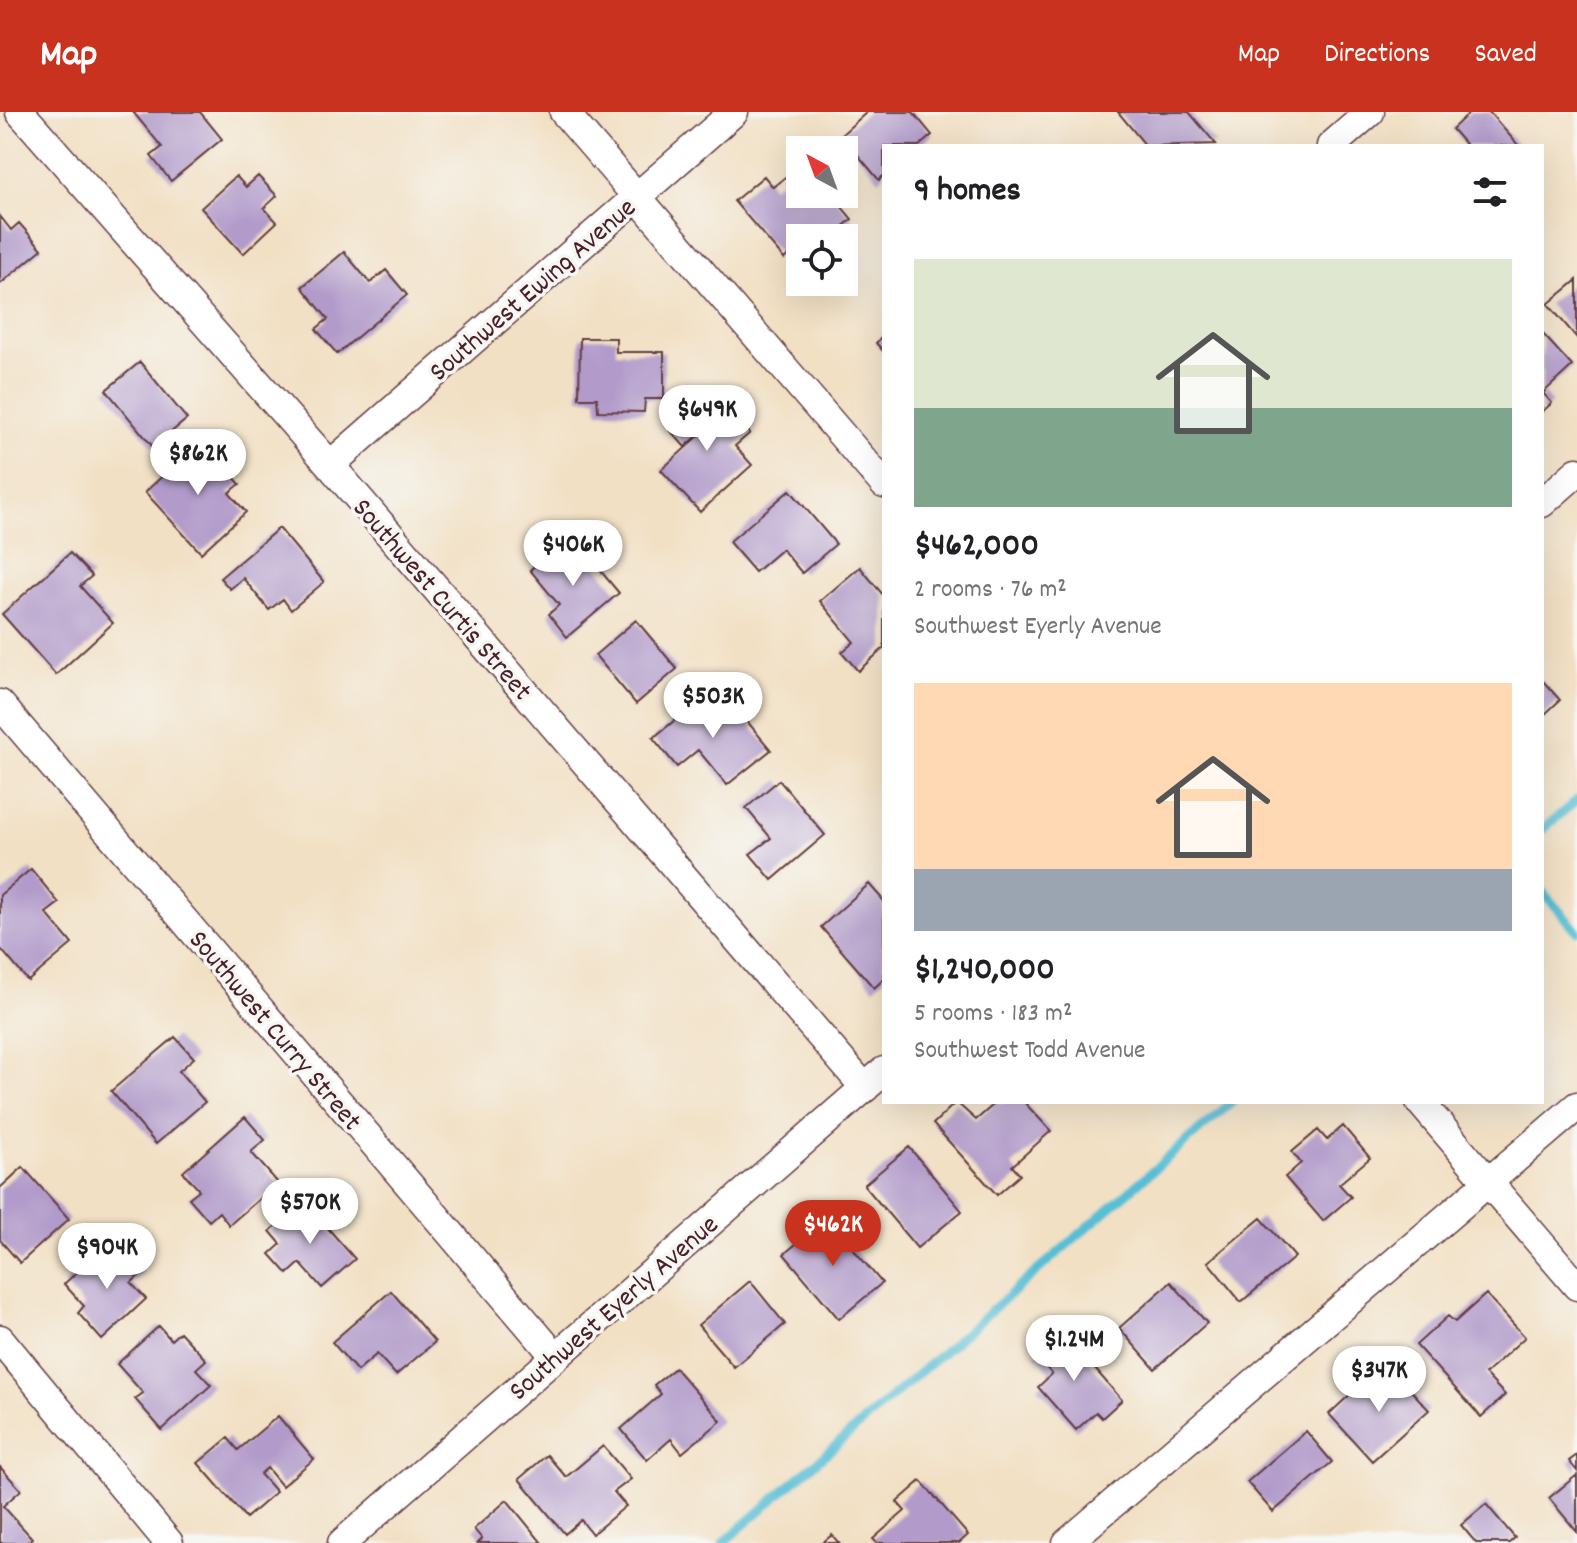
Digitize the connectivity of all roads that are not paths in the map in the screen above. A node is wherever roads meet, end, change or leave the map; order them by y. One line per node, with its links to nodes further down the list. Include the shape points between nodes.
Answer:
1 (20, 112): 7 (street, Southwest Curtis Street)
2 (564, 112): 6 (street)
3 (734, 112): 6 (street, Southwest Ewing Avenue)
4 (1370, 112): 5 (street)
5 (1333, 144)
6 (637, 196): 7 (street, Southwest Ewing Avenue); 9 (street)
7 (330, 465): 12 (street, Southwest Curtis Street)
8 (1577, 472): 10 (street)
9 (882, 482)
10 (1544, 501)
11 (0, 704): 18 (street, Southwest Curry Street)
12 (874, 1079): 18 (street, Southwest Eyerly Avenue)
13 (1422, 1104): 15 (street)
14 (1577, 1106): 15 (street)
15 (1488, 1181): 16 (street); 21 (street)
16 (1577, 1286)
17 (0, 1339): 19 (street)
18 (554, 1355): 20 (street, Southwest Eyerly Avenue)
19 (169, 1543)
20 (342, 1543)
21 (1067, 1543)

